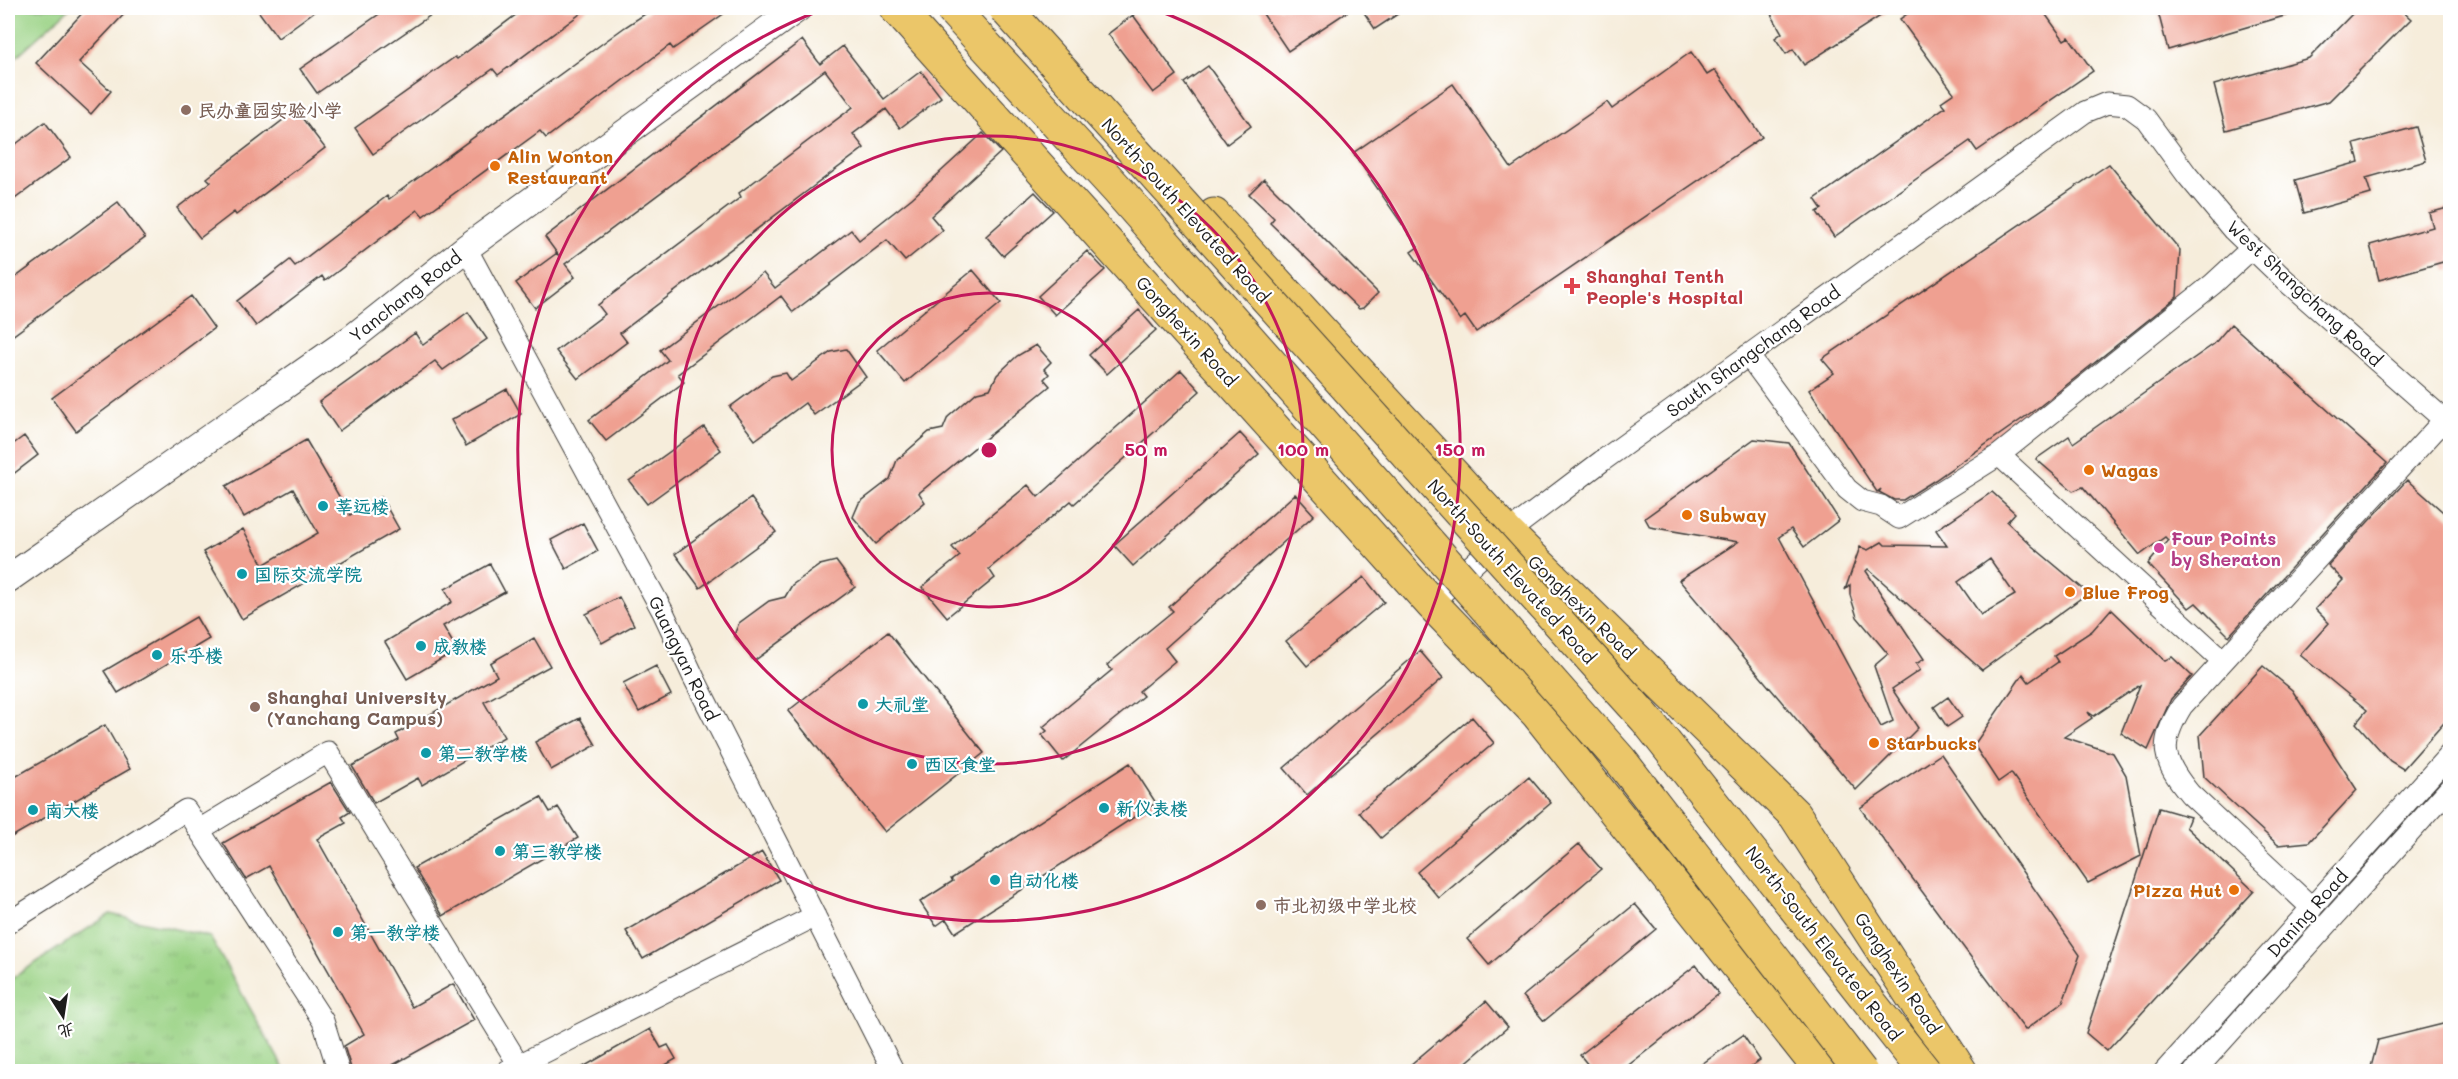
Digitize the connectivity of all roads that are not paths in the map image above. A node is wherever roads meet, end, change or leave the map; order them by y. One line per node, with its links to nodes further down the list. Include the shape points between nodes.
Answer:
1 (798, 8): 7 (street, Yanchang Road)
2 (896, 8): 14 (main road, Gonghexin Road)
3 (951, 8): 26 (main road, North-South Elevated Road, bridge, via 1125,198 1621,761)
4 (1005, 8): 27 (main road, North-South Elevated Road, bridge, via 1646,719)
5 (1024, 8): 12 (main road, Gonghexin Road)
6 (2085, 112): 8 (street, West Shangchang Road, via 2107,103 2127,105 2146,119 2187,175); 9 (street, South Shangchang Road)
7 (466, 248): 13 (street, Yanchang Road, via 351,339); 20 (street, Guangyan Road, via 663,612)
8 (2252, 248): 10 (street, West Shangchang Road); 11 (street, via 2213,284)
9 (1748, 355): 11 (street, via 1847,489 1862,501 1881,506 1899,518); 12 (street, South Shangchang Road)
10 (2448, 422): 15 (street)
11 (1999, 455): 15 (street)
12 (1506, 533): 14 (street, South Shangchang Road); 28 (main road, Gonghexin Road, via 1795,815)
13 (8, 579)
14 (1431, 603): 25 (main road, Gonghexin Road, via 1537,713)
15 (2223, 661): 19 (street, via 2171,723 2165,745 2167,761 2190,794)
16 (2451, 754): 19 (street, Daning Road)
17 (2451, 788): 30 (street, Daning Road)
18 (199, 830): 21 (street, via 186,810); 22 (street, via 328,752); 23 (street, via 323,1021)
19 (2312, 908): 29 (street, Daning Road)
20 (815, 916): 22 (street); 24 (street, Guangyan Road)
21 (8, 923)
22 (513, 1068)
23 (339, 1071)
24 (894, 1071)
25 (1822, 1071)
26 (1861, 1071)
27 (1925, 1071)
28 (1962, 1071)
29 (2164, 1071)
30 (2194, 1071)

